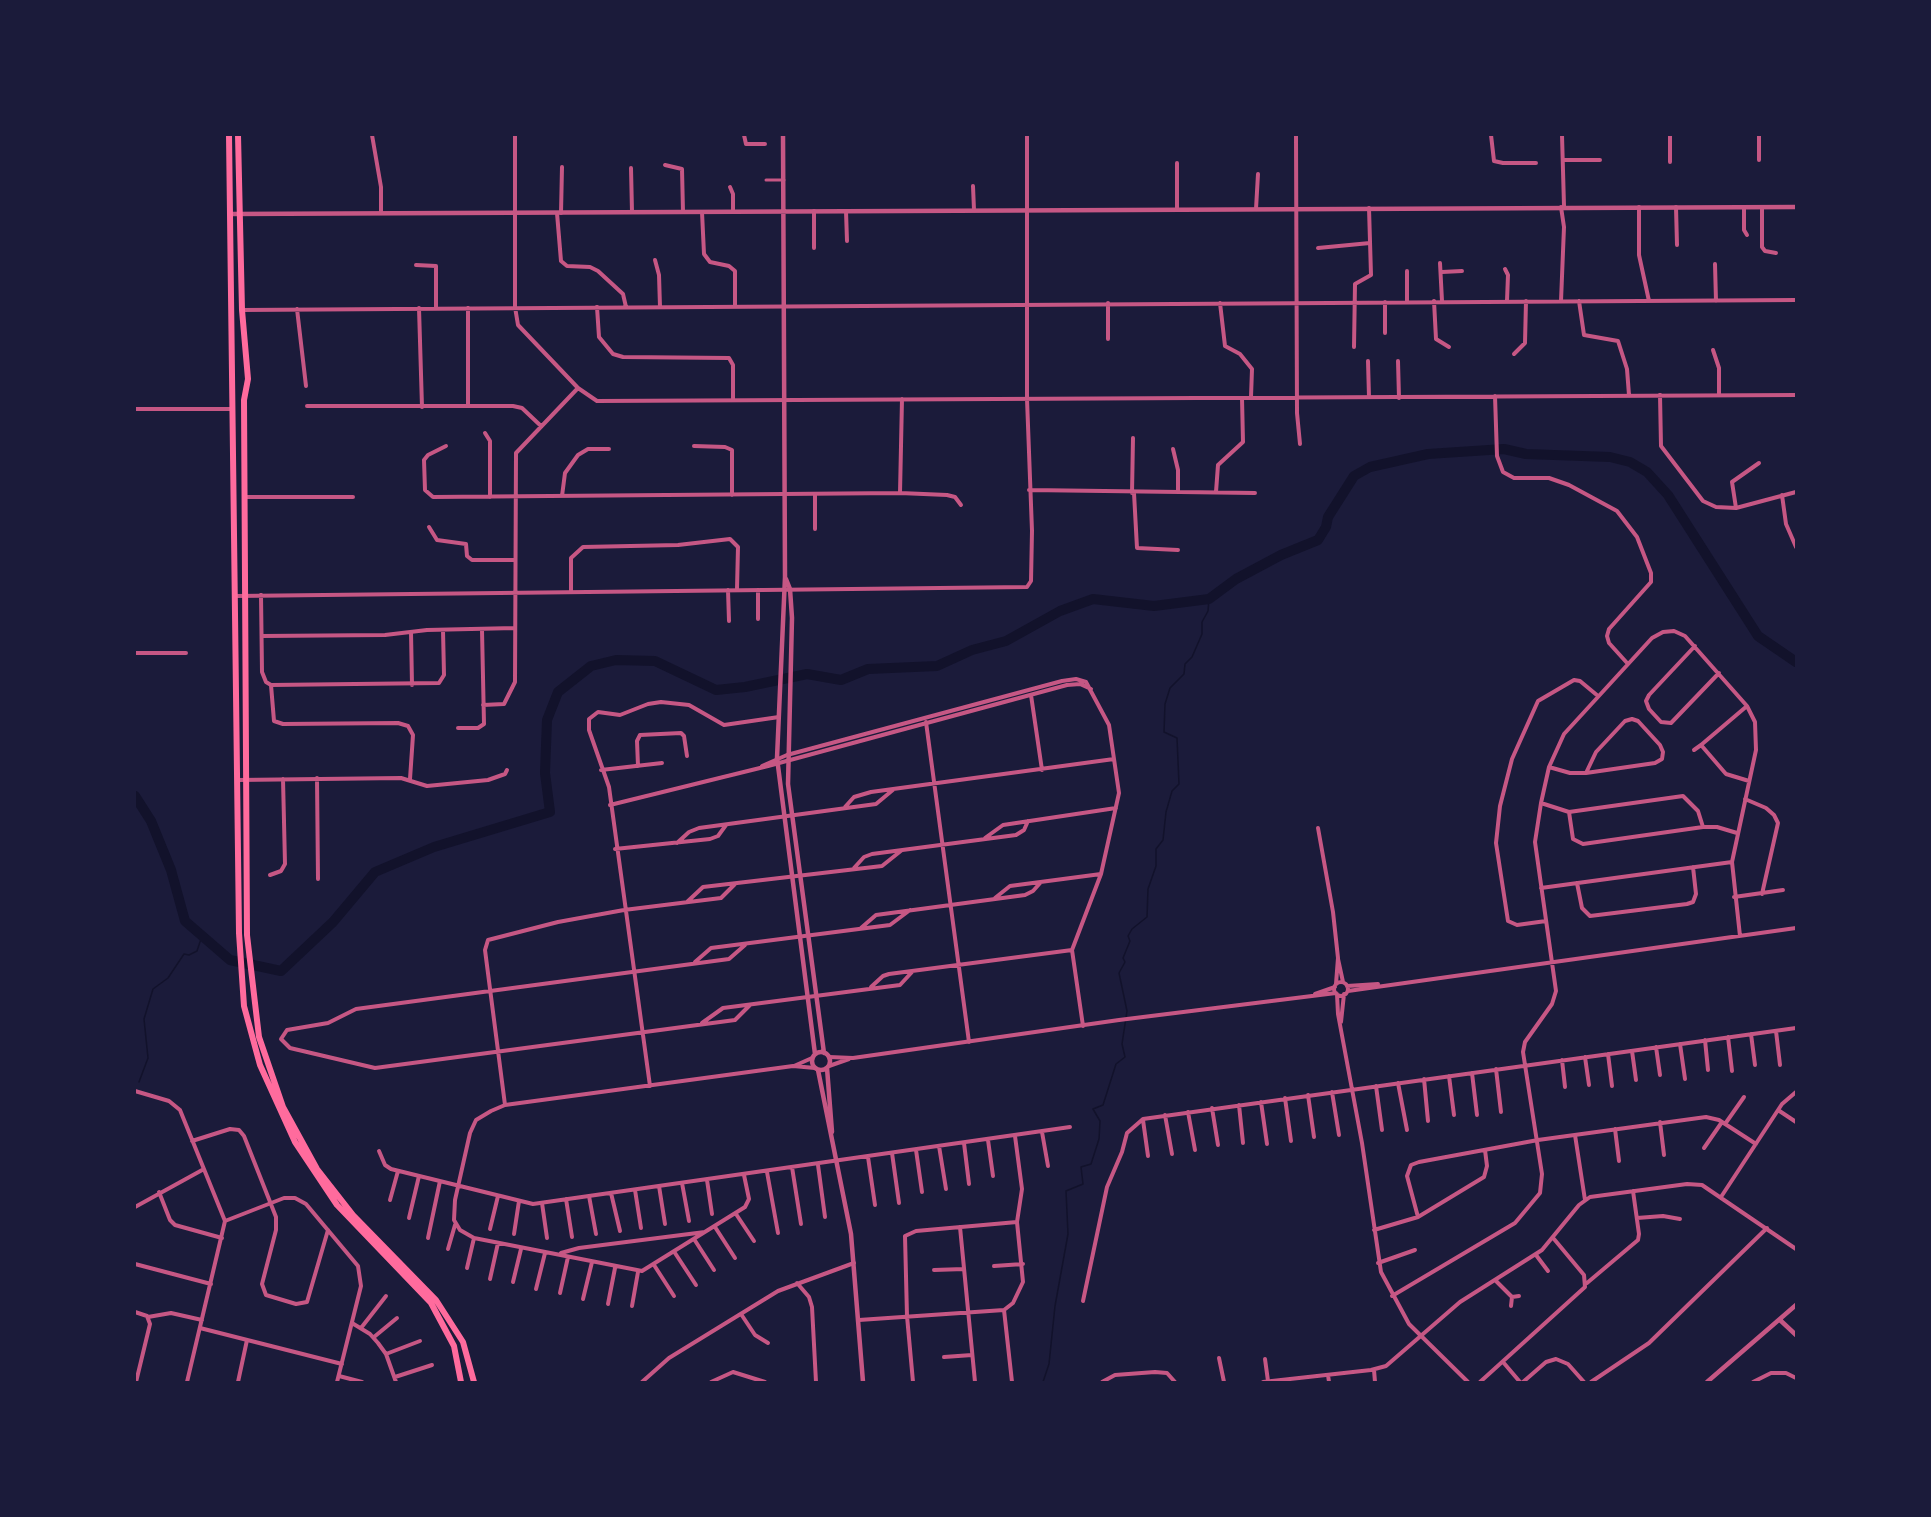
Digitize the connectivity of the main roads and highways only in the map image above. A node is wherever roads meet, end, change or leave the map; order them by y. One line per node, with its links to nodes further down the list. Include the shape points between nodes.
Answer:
1 (229, 135): 3 (main road, via 239,933 248,1022 260,1065 295,1142 338,1205 431,1303 454,1347)
2 (238, 135): 4 (main road, via 242,310 248,379 244,400 247,935 263,1054 292,1126 317,1169 340,1200 443,1310 467,1352)
3 (461, 1382)
4 (474, 1382)

